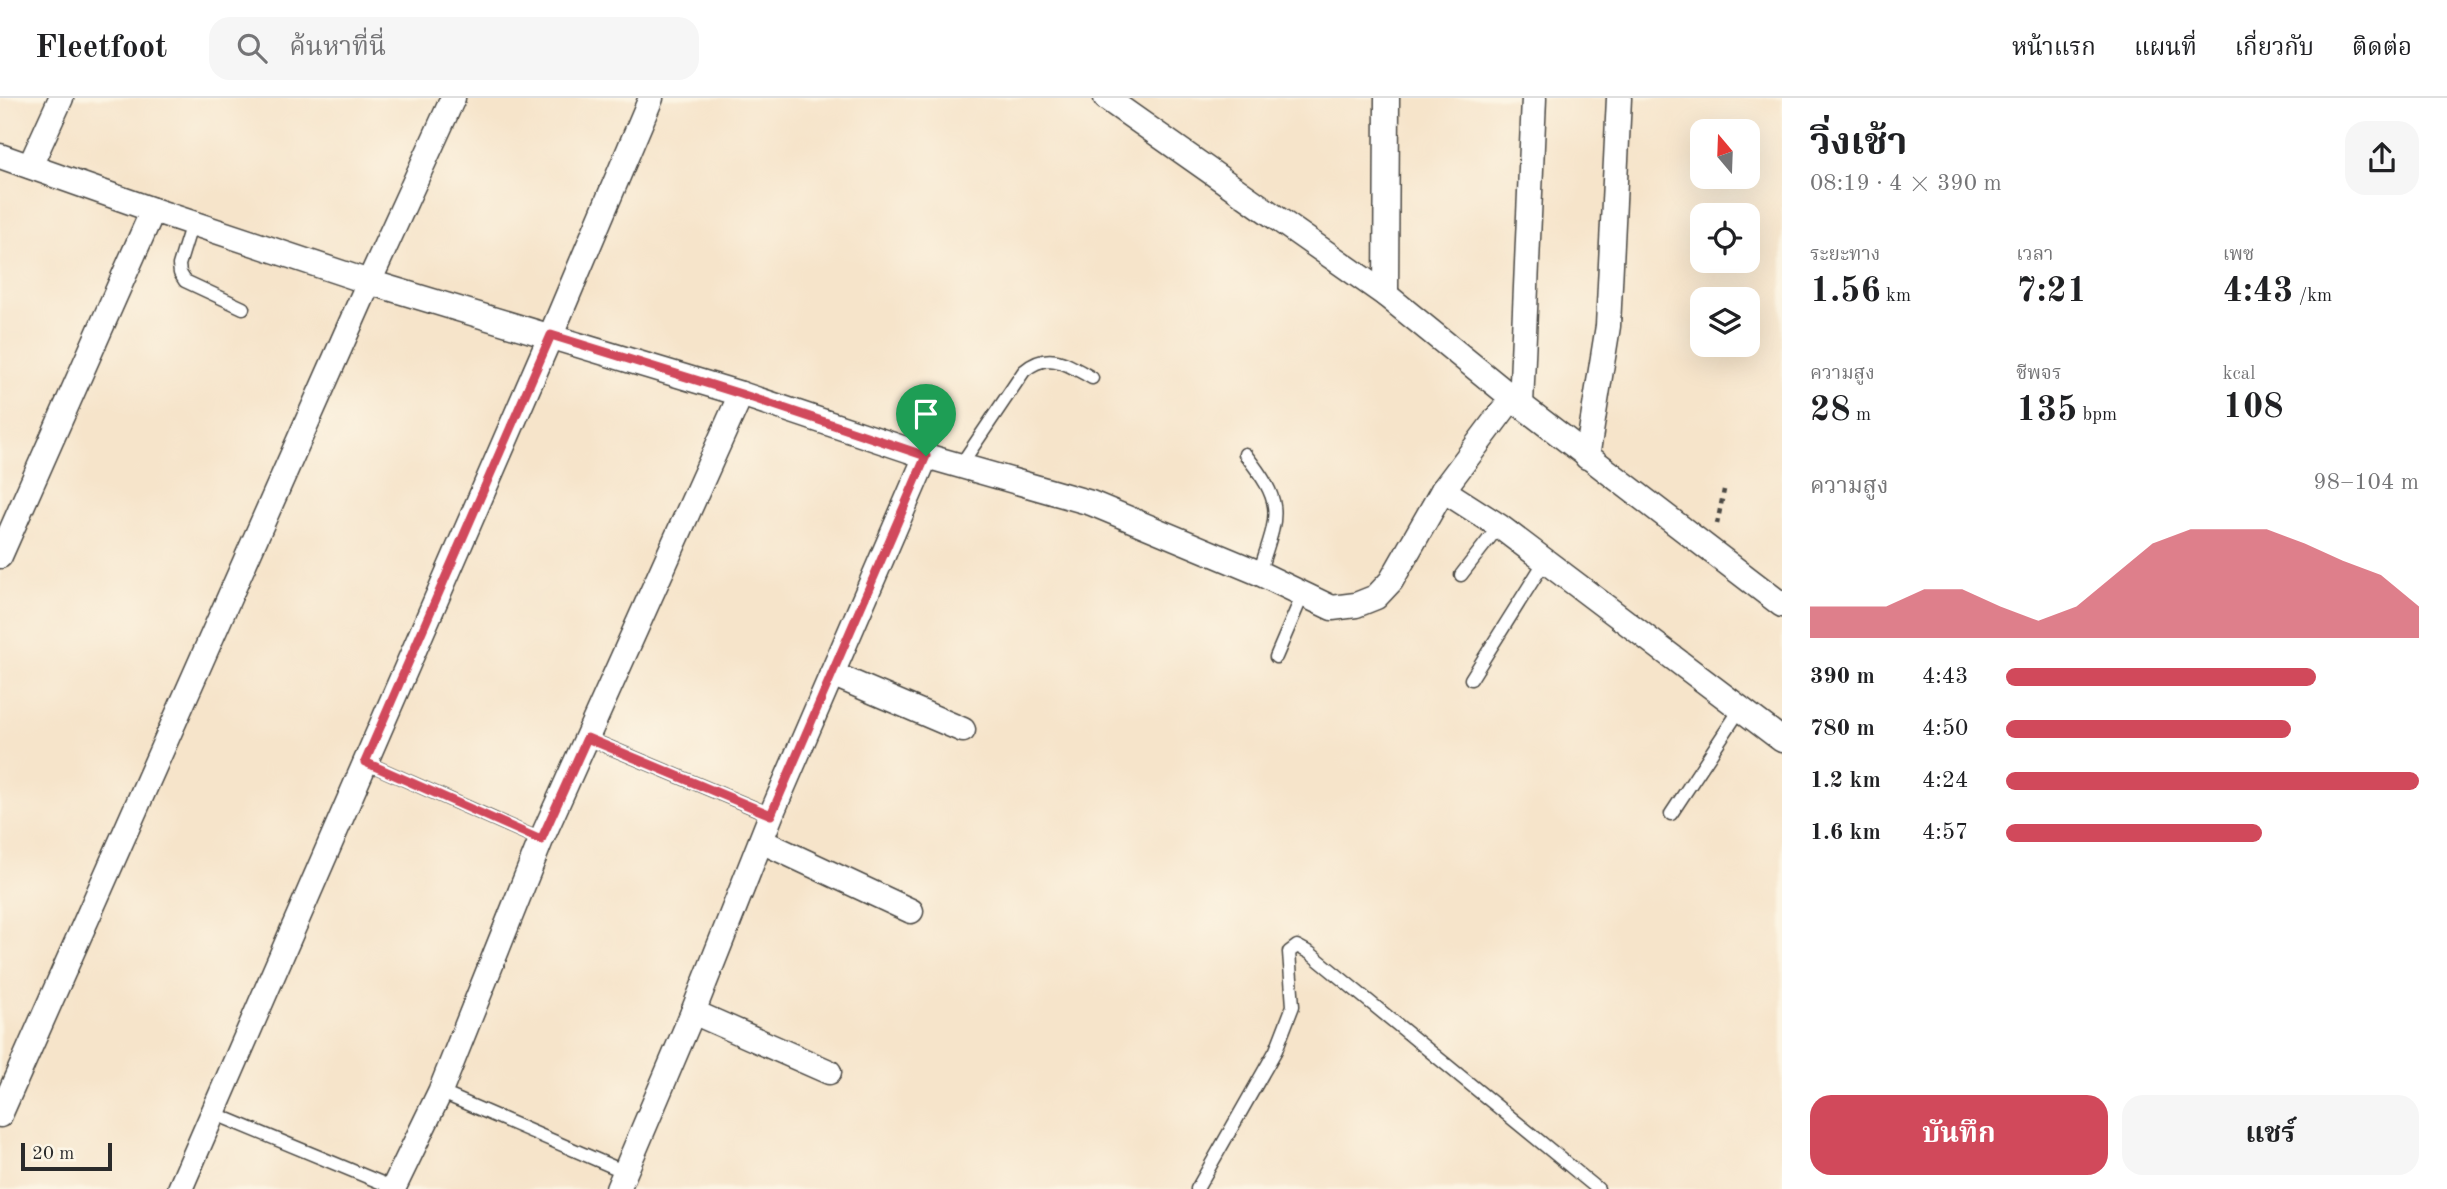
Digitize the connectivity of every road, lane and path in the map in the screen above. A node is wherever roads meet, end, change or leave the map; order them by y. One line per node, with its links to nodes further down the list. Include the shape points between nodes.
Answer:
1 (61, 98): 9 (street)
2 (453, 98): 12 (street)
3 (651, 98): 15 (street)
4 (1106, 98): 13 (street)
5 (1387, 98): 13 (street)
6 (1534, 98): 18 (street)
7 (1619, 98): 21 (street, via 1608,326)
8 (0, 156): 9 (street)
9 (30, 166): 10 (street)
10 (153, 210): 11 (street); 25 (street)
11 (192, 223): 12 (street); 14 (lane, via 179,265 185,281)
12 (369, 282): 15 (street); 48 (street)
13 (1387, 295): 18 (street)
14 (243, 308)
15 (551, 335): 17 (street); 38 (street)
16 (1092, 378): 22 (lane, via 1064,362 1034,362)
17 (741, 394): 20 (street); 36 (street)
18 (1511, 406): 21 (street); 23 (street)
19 (1245, 454): 27 (lane, via 1261,474 1276,508)
20 (926, 456): 22 (street); 32 (street)
21 (1587, 457): 30 (street)
22 (960, 466): 27 (street, via 1091,503)
23 (1449, 483): 24 (street); 29 (street, via 1391,581 1376,597 1332,608)
24 (1499, 526): 26 (street); 28 (lane)
25 (0, 556)
26 (1545, 561): 33 (lane); 34 (street)
27 (1259, 573): 29 (street)
28 (1461, 575)
29 (1303, 594): 31 (lane)
30 (1782, 606)
31 (1276, 657)
32 (832, 674): 35 (street); 40 (street)
33 (1471, 680)
34 (1741, 708): 37 (street); 39 (lane)
35 (963, 730)
36 (587, 738): 40 (lane); 41 (street)
37 (1782, 740)
38 (365, 762): 41 (lane); 47 (street)
39 (1671, 814)
40 (771, 815): 42 (street)
41 (541, 840): 46 (street)
42 (761, 841): 43 (street); 44 (street)
43 (911, 911)
44 (693, 1012): 45 (street); 49 (street)
45 (829, 1072)
46 (440, 1092): 49 (lane); 50 (street)
47 (213, 1113): 50 (lane); 51 (street)
48 (0, 1115)
49 (624, 1184)
50 (393, 1188)
51 (180, 1189)
52 (1197, 1189): 53 (lane, via 1276,1050 1293,1006 1289,952 1297,946)
53 (1598, 1189)

